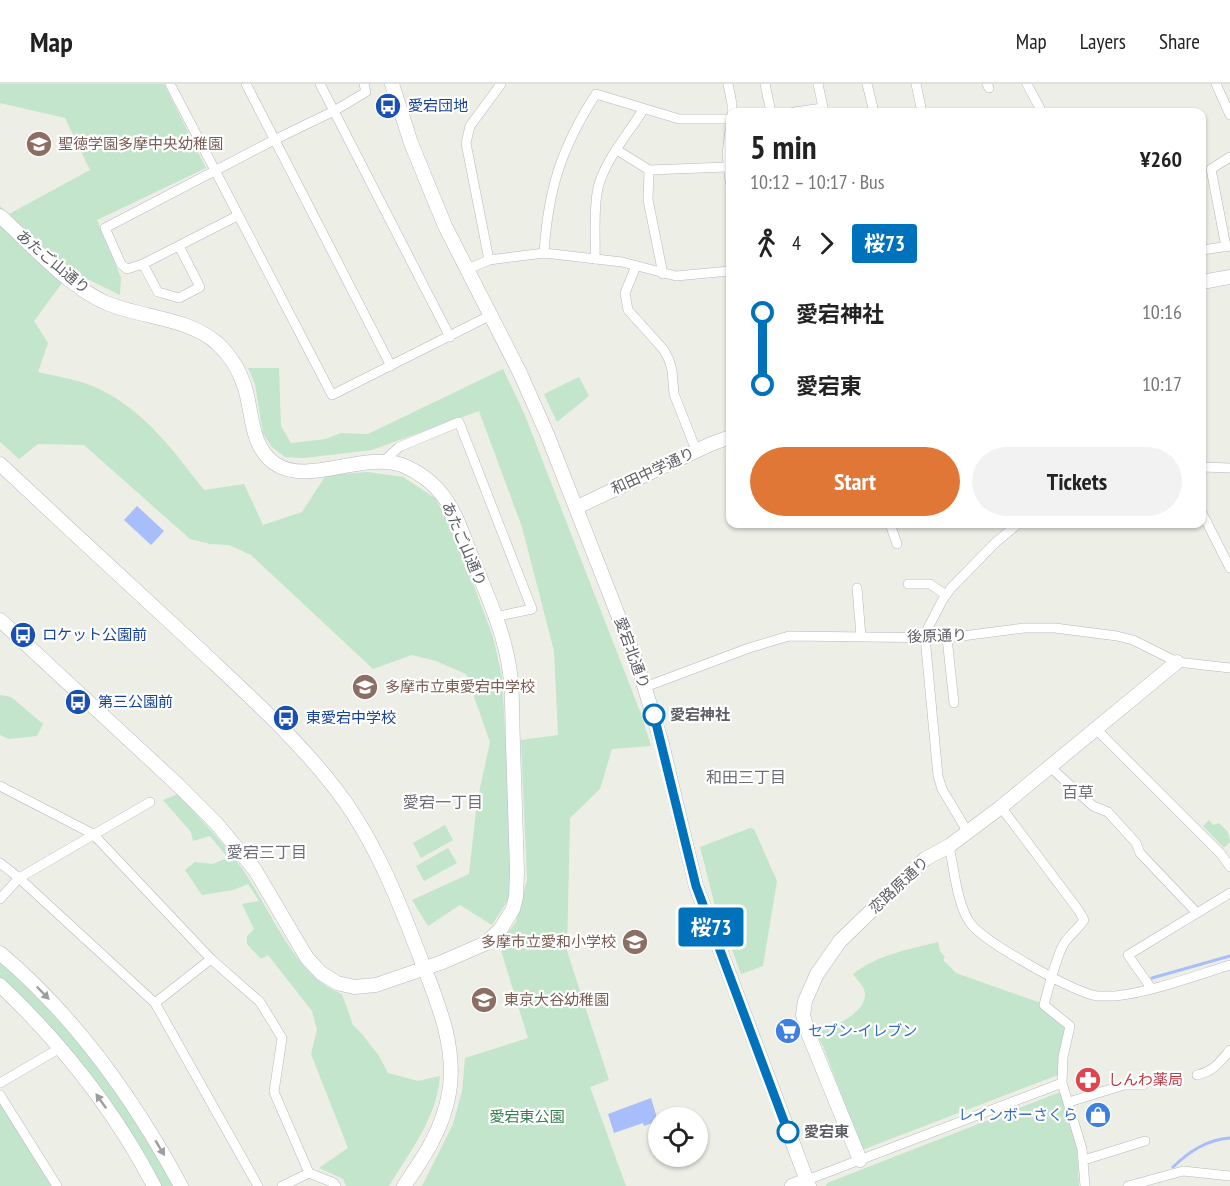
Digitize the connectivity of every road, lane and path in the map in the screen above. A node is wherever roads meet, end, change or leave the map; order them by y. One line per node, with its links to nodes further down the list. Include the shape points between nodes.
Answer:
1 (170, 84): 29 (street)
2 (246, 84): 24 (street)
3 (320, 84): 21 (street)
4 (364, 84): 21 (street, via 366,92)
5 (392, 84): 40 (street, 愛宕北通り, via 435,203)
6 (501, 84): 37 (street, via 470,126 466,143)
7 (728, 84): 14 (street)
8 (765, 84): 15 (street)
9 (818, 84): 16 (street)
10 (867, 84): 17 (street)
11 (916, 84): 18 (street)
12 (1027, 84): 19 (street)
13 (1216, 84): 22 (street)
14 (731, 108)
15 (770, 108)
16 (824, 108)
17 (873, 108)
18 (921, 108)
19 (1040, 108)
20 (643, 110): 23 (street, via 679,119); 25 (street); 35 (street, via 596,94 558,167 549,202)
21 (334, 111): 24 (street); 46 (street)
22 (1230, 115)
23 (726, 119)
24 (274, 140): 29 (street); 47 (street)
25 (617, 150): 28 (street); 36 (street, via 599,186)
26 (1230, 158): 33 (street, via 1211,169)
27 (726, 167): 28 (street)
28 (649, 170): 42 (street, via 648,200)
29 (214, 171): 31 (street); 38 (street, via 105,228 121,264 127,269)
30 (0, 216): 50 (street, あたご山通り, via 85,291 119,308 186,326 217,343 236,366 256,439 275,463 291,471 302,471)
31 (237, 216): 32 (street); 47 (street, via 332,395)
32 (179, 246): 38 (street); 38 (street, via 200,287 179,298 158,292)
33 (1228, 246): 34 (street)
34 (1206, 249)
35 (544, 253): 36 (street); 37 (street)
36 (595, 259): 39 (street)
37 (489, 260): 40 (street)
38 (143, 264)
39 (636, 266): 42 (street); 49 (street, via 625,293 628,310 669,360 674,394)
40 (468, 269): 45 (street, 愛宕北通り)
41 (726, 271): 42 (street)
42 (663, 274)
43 (1230, 277): 44 (street)
44 (1206, 281)
45 (491, 315): 46 (street); 54 (street, 愛宕北通り, via 535,405)
46 (450, 337): 47 (street)
47 (391, 366)
48 (726, 439): 49 (street, 和田中学通り)
49 (696, 450): 54 (street, 和田中学通り)
50 (382, 462): 63 (street, あたご山通り, via 419,473 445,498); 63 (street, via 399,447 459,422 532,609)
51 (0, 464): 89 (street, via 244,692 315,764 346,802 381,862)
52 (1206, 467): 53 (street)
53 (1230, 468)
54 (576, 507): 70 (street, 愛宕北通り)
55 (1206, 521): 59 (street)
56 (891, 528): 58 (street)
57 (1013, 528): 62 (street)
58 (897, 544)
59 (1230, 568)
60 (908, 584): 62 (street, via 930,584)
61 (857, 588): 65 (street)
62 (946, 595): 66 (street)
63 (495, 617): 89 (street, あたご山通り, via 510,674 516,897 506,922 493,938)
64 (0, 620): 89 (street, あたご山通り, via 216,823 255,870 307,958 321,973 354,987 376,985)
65 (861, 636): 66 (street, 後原通り); 70 (street, 後原通り, via 789,636)
66 (926, 637): 67 (street, 後原通り); 77 (street, via 938,776)
67 (947, 638): 68 (street, 後原通り, via 1056,628 1133,640); 71 (street)
68 (1177, 662): 69 (street, 後原通り); 72 (street, 恋路原通り)
69 (1230, 668)
70 (645, 687): 108 (street, 愛宕北通り, via 696,886)
71 (954, 703)
72 (1096, 729): 73 (street, 恋路原通り); 81 (street)
73 (1050, 767): 76 (street, 恋路原通り); 85 (street, via 1094,806 1108,812 1140,853)
74 (0, 786): 78 (street)
75 (150, 802): 78 (street)
76 (1000, 807): 77 (street, 恋路原通り); 90 (street, via 1084,920 1065,942)
77 (967, 831): 79 (street, 恋路原通り)
78 (93, 834): 82 (street); 87 (street)
79 (949, 846): 90 (street, via 960,900 970,923 988,941); 103 (street, 恋路原通り, via 925,859 840,941 817,974 805,1001 803,1015 808,1033)
80 (0, 863): 82 (street)
81 (1230, 867)
82 (19, 878): 84 (street); 93 (street)
83 (1230, 893): 85 (street)
84 (0, 899)
85 (1197, 913): 92 (street, via 1128,956)
86 (0, 953): 111 (street, one-way to 111, via 42,992 112,1076 139,1112)
87 (211, 959): 93 (street); 105 (street, via 260,1002 282,1038 274,1092)
88 (1230, 965): 92 (street)
89 (425, 969): 115 (street, via 447,1038 450,1091 437,1133)
90 (1052, 976): 92 (street, via 1097,996); 98 (street, via 1044,1005 1070,1026)
91 (0, 985): 94 (street)
92 (1151, 988)
93 (155, 1003): 112 (street)
94 (60, 1048): 97 (street); 110 (street, one-way to 94, via 120,1127)
95 (1230, 1050): 96 (street, via 1219,1065)
96 (1197, 1075)
97 (0, 1083)
98 (1062, 1083): 101 (street); 103 (street)
99 (1143, 1085): 101 (street, via 1124,1085)
100 (0, 1095): 109 (street)
101 (1069, 1102): 104 (street)
102 (1145, 1141): 104 (street)
103 (860, 1160): 108 (street)
104 (1084, 1160): 117 (street)
105 (309, 1173): 113 (street); 114 (street)
106 (1163, 1175): 107 (street, via 1182,1171); 118 (street); 119 (street)
107 (1230, 1176)
108 (808, 1183): 116 (street)
109 (57, 1186)
110 (154, 1186)
111 (181, 1186)
112 (258, 1186)
113 (282, 1186)
114 (336, 1186)
115 (404, 1186)
116 (792, 1186)
117 (1085, 1186)
118 (1128, 1186)
119 (1165, 1186)

